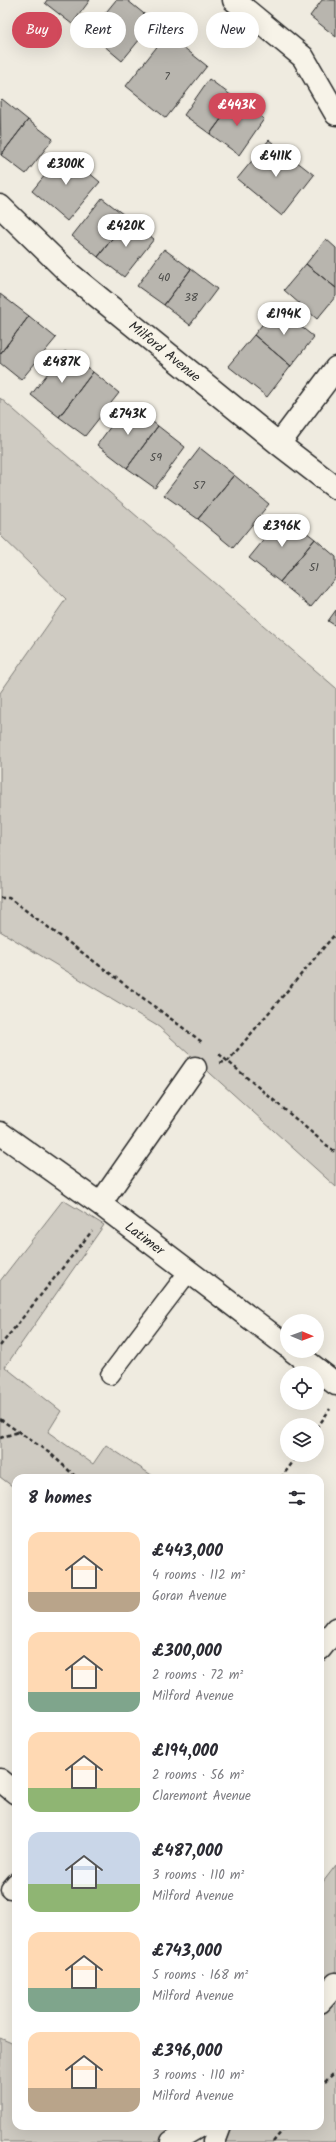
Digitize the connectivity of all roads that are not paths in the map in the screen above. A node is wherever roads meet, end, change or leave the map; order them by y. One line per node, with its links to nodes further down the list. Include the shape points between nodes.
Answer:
1 (234, 0): 2 (street, via 303,57)
2 (336, 114)
3 (0, 206): 5 (street, Milford Avenue, via 70,274)
4 (336, 368): 5 (street)
5 (279, 444): 6 (street, Milford Avenue)
6 (336, 488)
7 (194, 1068): 9 (street)
8 (0, 1134): 9 (street, Latimer)
9 (104, 1207): 10 (street, Latimer)
10 (189, 1271): 11 (street, Latimer); 13 (lane)
11 (280, 1341)
12 (302, 1358): 14 (street)
13 (110, 1375)
14 (336, 1384)
15 (336, 1629): 16 (street)
16 (324, 1644)
17 (0, 1780): 18 (street)
18 (12, 1790)
19 (336, 1984): 20 (street)
20 (324, 1998)
21 (192, 2130): 23 (street)
22 (218, 2130): 24 (street)
23 (172, 2142)
24 (214, 2142)

